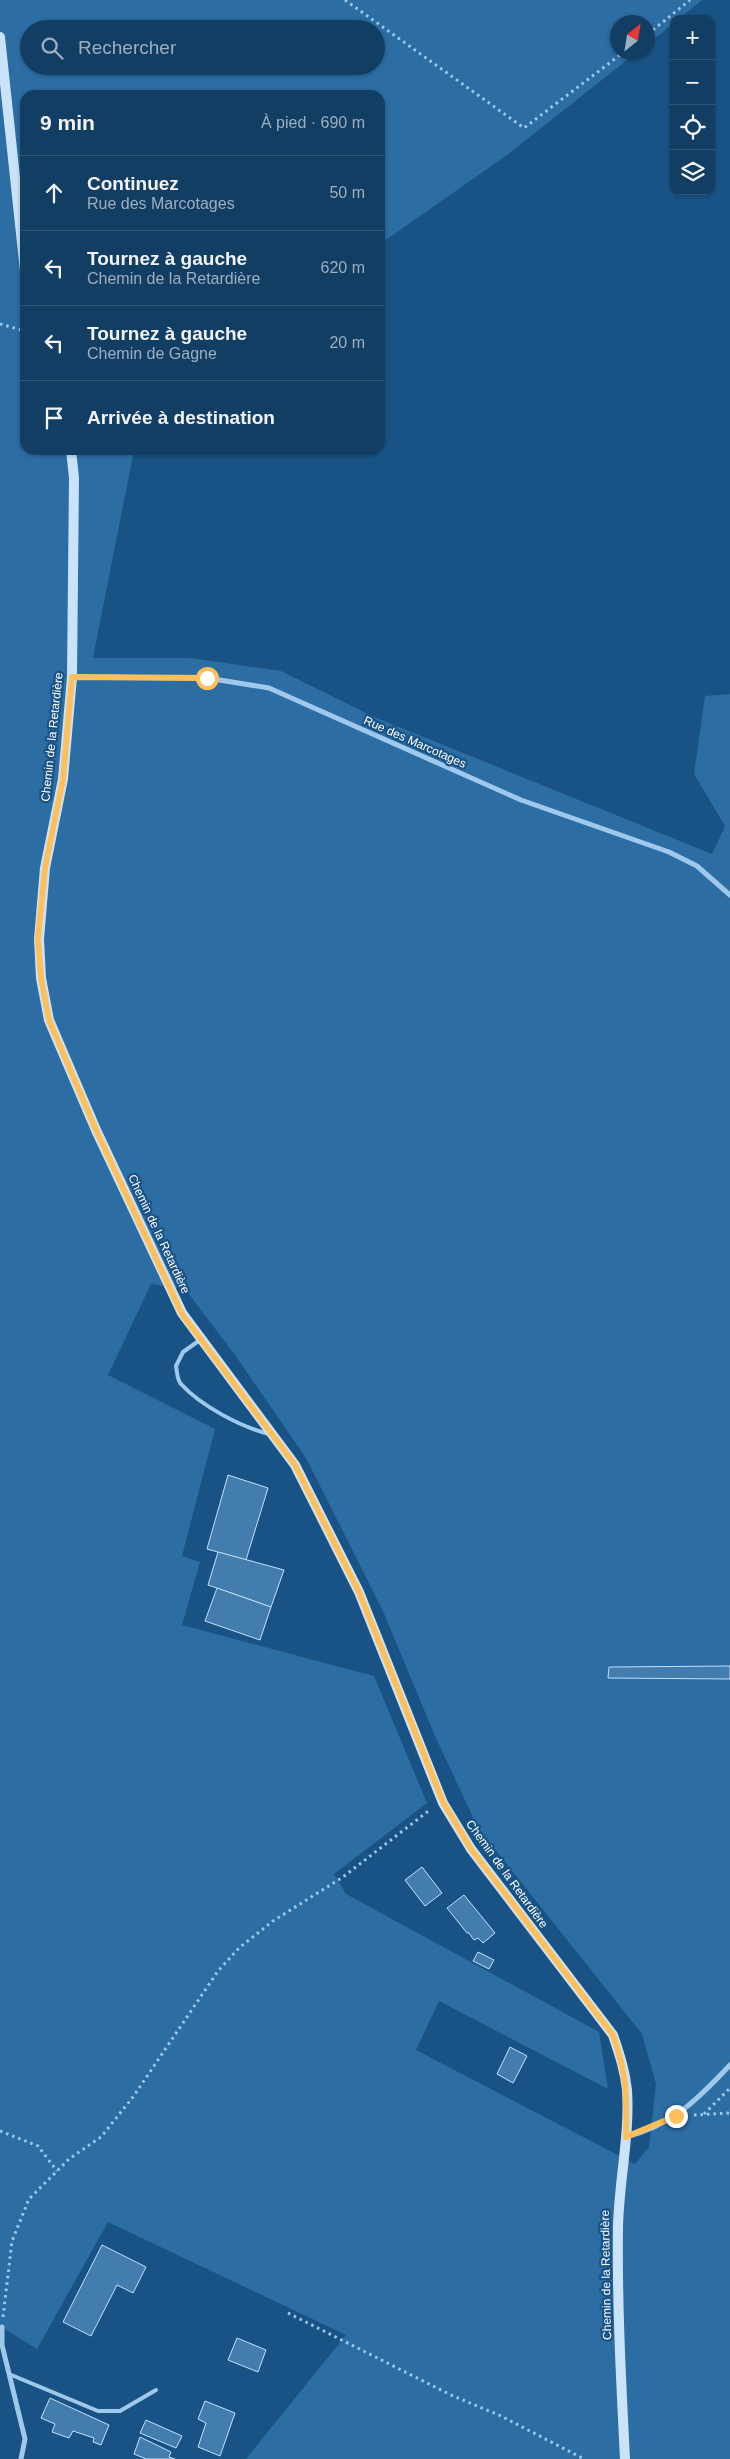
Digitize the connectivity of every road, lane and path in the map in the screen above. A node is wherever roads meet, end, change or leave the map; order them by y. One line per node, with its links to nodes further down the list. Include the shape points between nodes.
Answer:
1 (345, 0): 3 (path)
2 (690, 0): 4 (path)
3 (373, 20)
4 (655, 28)
5 (385, 29): 7 (path, via 524,128)
6 (0, 37): 8 (street)
7 (613, 60)
8 (20, 224)
9 (0, 324): 10 (path)
10 (20, 330)
11 (72, 455): 12 (street, Chemin de la Retardière)
12 (72, 677): 13 (street, Rue des Marcotages, via 207,678 269,688 521,800 669,852 697,866); 14 (street, Chemin de la Retardière, via 63,779 45,868 38,939 49,1020 96,1130 182,1314)
13 (730, 895)
14 (202, 1339): 15 (street, Chemin de la Retardière); 15 (lane, via 183,1352 176,1366 180,1383 216,1412 252,1429)
15 (273, 1434): 16 (street, Chemin de la Retardière, via 295,1465 359,1592)
16 (443, 1802): 23 (street, Chemin de la Retardière, via 471,1849 613,2035 623,2064 627,2091); 24 (path, via 428,1810 343,1878 273,1922 240,1948 218,1971 133,2098 101,2137)
17 (730, 2065): 21 (street)
18 (730, 2088): 20 (path)
19 (730, 2113): 20 (path)
20 (703, 2114): 21 (path)
21 (676, 2116): 23 (street)
22 (0, 2131): 24 (path, via 38,2146)
23 (626, 2137): 31 (street, Chemin de la Retardière, via 618,2194 617,2293)
24 (57, 2171): 26 (path, via 29,2199 12,2241)
25 (288, 2313): 30 (path)
26 (2, 2327): 27 (street, via 2,2345)
27 (9, 2374): 28 (lane, via 98,2412 120,2411); 29 (street, via 24,2439)
28 (156, 2390)
29 (20, 2459)
30 (584, 2459)
31 (625, 2459)

